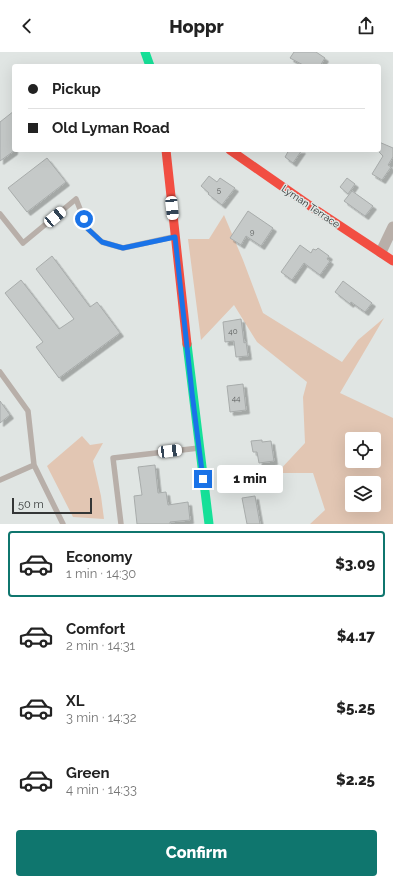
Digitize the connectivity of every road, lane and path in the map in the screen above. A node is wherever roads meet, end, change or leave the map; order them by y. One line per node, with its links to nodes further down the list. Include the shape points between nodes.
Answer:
1 (146, 52): 2 (main road)
2 (149, 64)
3 (166, 152): 7 (main road)
4 (233, 152): 8 (main road, Lyman Terrace)
5 (0, 214): 7 (lane, via 23,243 76,199 88,229 102,242 123,248)
6 (393, 227): 8 (street)
7 (175, 237): 11 (main road)
8 (381, 252): 9 (main road, Lyman Terrace)
9 (393, 261)
10 (0, 372): 12 (lane, via 28,411)
11 (199, 448): 15 (lane, via 113,458); 16 (main road)
12 (34, 465): 13 (lane); 14 (lane)
13 (0, 480)
14 (63, 524)
15 (121, 524)
16 (209, 524)

